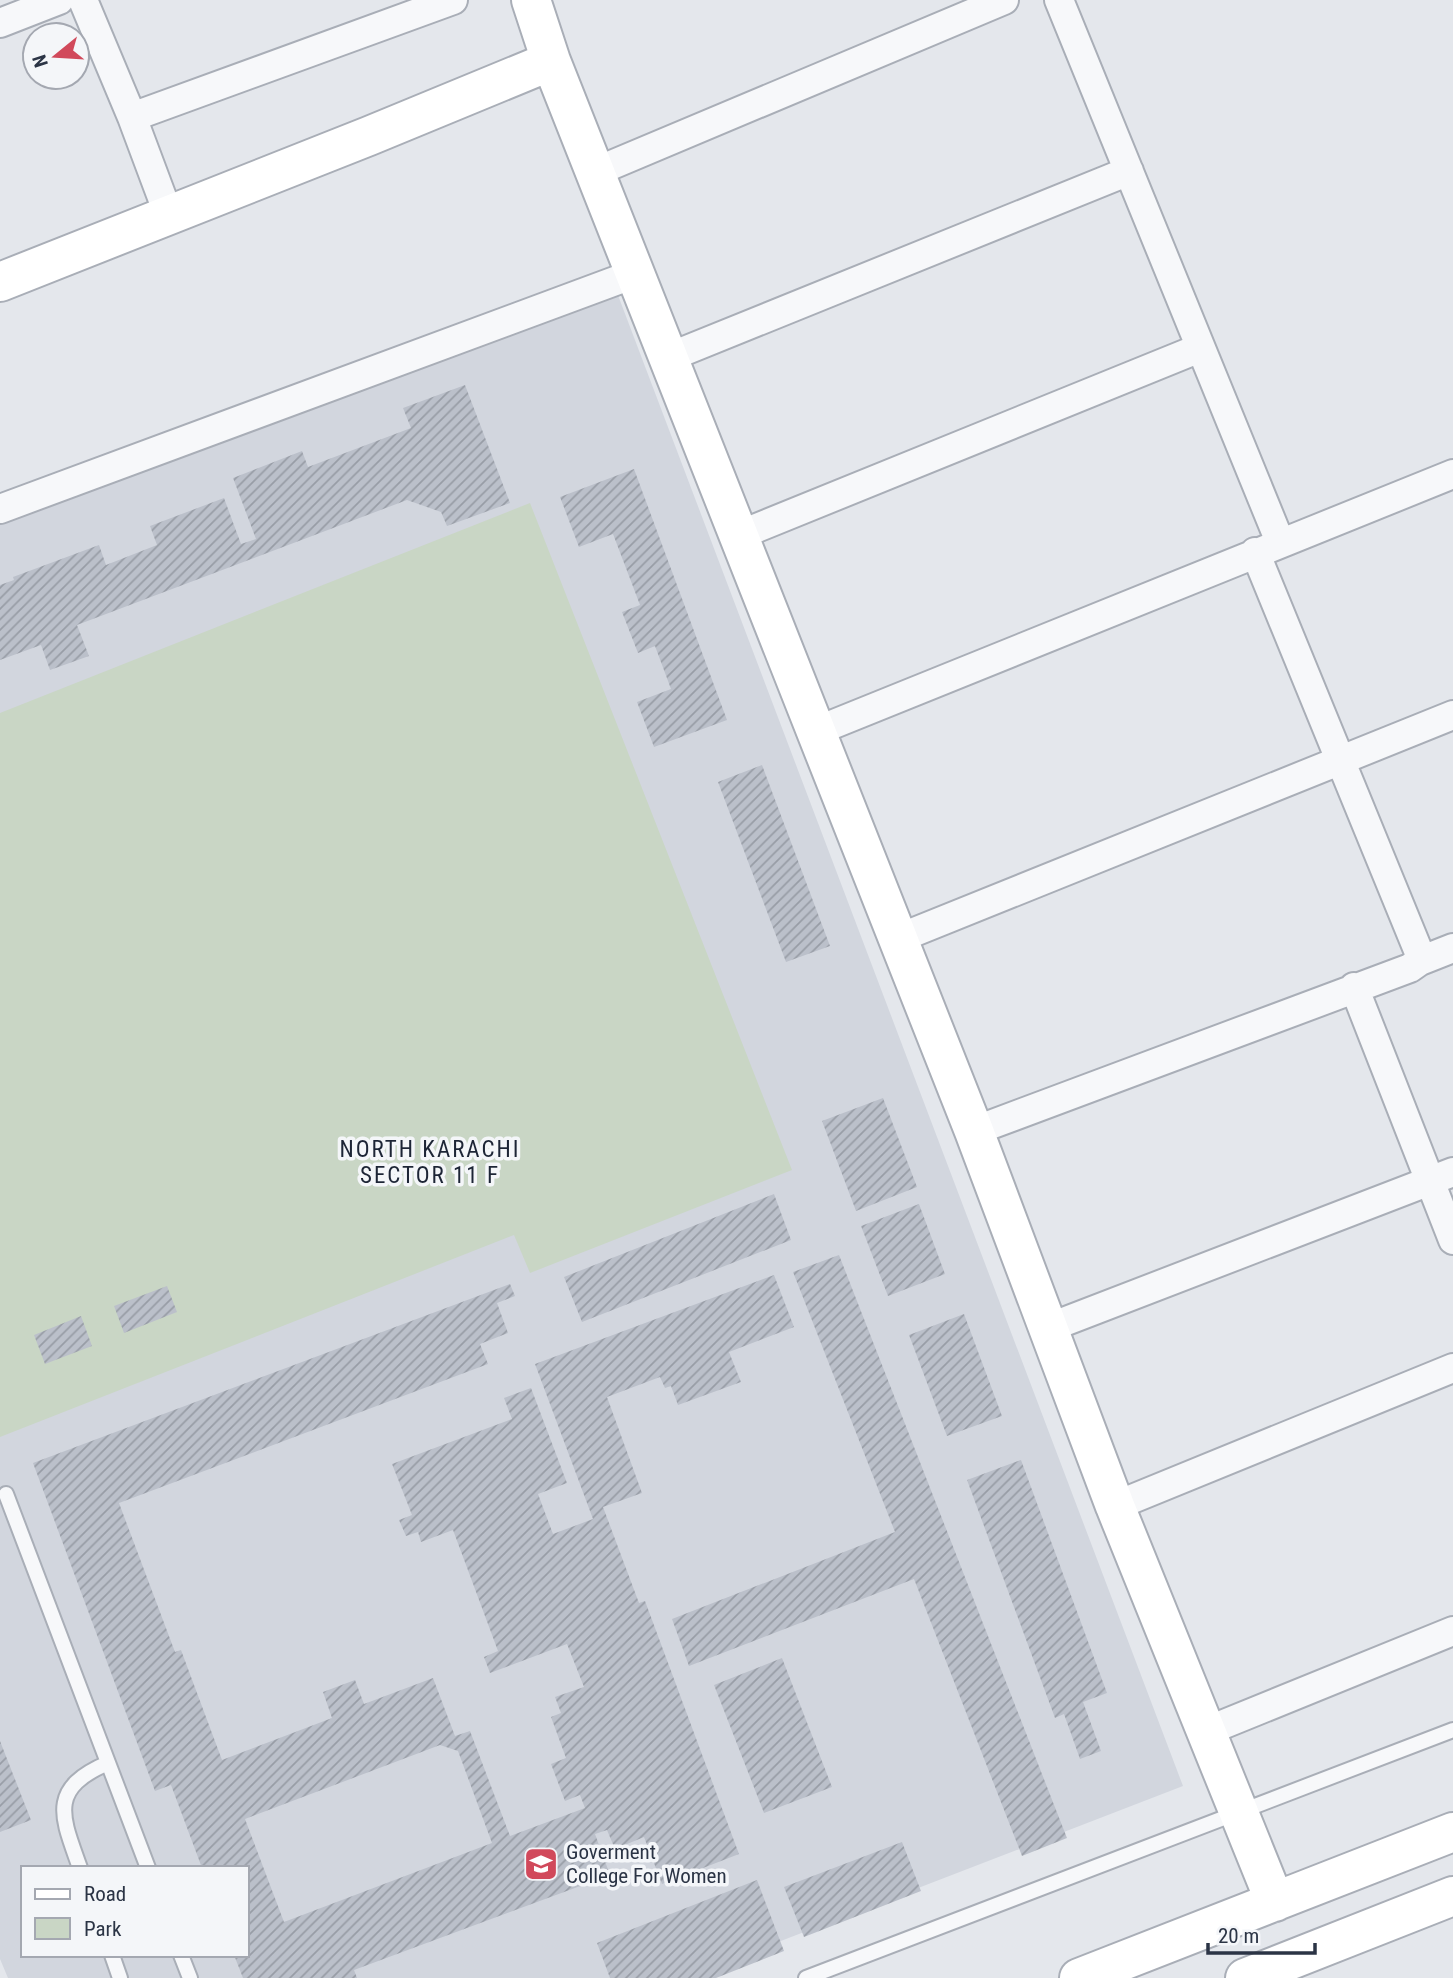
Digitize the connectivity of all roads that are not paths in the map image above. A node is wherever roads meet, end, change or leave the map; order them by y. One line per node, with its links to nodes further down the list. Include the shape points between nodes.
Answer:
1 (59, 0): 7 (street)
2 (83, 0): 9 (street)
3 (453, 0): 9 (street)
4 (531, 0): 8 (street)
5 (1004, 0): 11 (street)
6 (1059, 0): 10 (street)
7 (0, 23)
8 (551, 61): 11 (street); 12 (street)
9 (132, 117): 12 (street)
10 (1129, 171): 15 (street); 16 (street)
11 (595, 172): 13 (street)
12 (169, 216): 14 (street)
13 (634, 274): 16 (street); 18 (street)
14 (0, 282)
15 (1200, 348): 19 (street); 20 (street)
16 (667, 358): 19 (street)
17 (1453, 474): 20 (street)
18 (0, 509)
19 (737, 536): 22 (street)
20 (1268, 547): 22 (street); 23 (street)
21 (1453, 715): 23 (street)
22 (814, 732): 24 (street)
23 (1340, 760): 24 (street); 26 (street)
24 (897, 939): 28 (street)
25 (1453, 948): 26 (street)
26 (1420, 961): 27 (street)
27 (1354, 987): 28 (street); 29 (street)
28 (974, 1131): 31 (street)
29 (1442, 1177): 30 (street); 31 (street)
30 (1453, 1240)
31 (1048, 1328): 34 (street)
32 (1453, 1368): 34 (street)
33 (6, 1494): 35 (lane)
34 (1115, 1506): 38 (street)
35 (7, 1517): 39 (lane)
36 (1453, 1631): 38 (street)
37 (1453, 1730): 40 (lane)
38 (1207, 1731): 40 (street)
39 (108, 1763): 42 (lane, via 74,1783 64,1802 64,1823); 43 (lane)
40 (1239, 1811): 45 (street); 50 (lane)
41 (1453, 1832): 45 (street)
42 (79, 1866)
43 (147, 1866)
44 (1453, 1896): 52 (street)
45 (1275, 1902): 51 (street)
46 (113, 1957): 48 (lane)
47 (182, 1957): 49 (lane)
48 (120, 1978)
49 (190, 1978)
50 (806, 1978)
51 (1079, 1978)
52 (1245, 1978)

